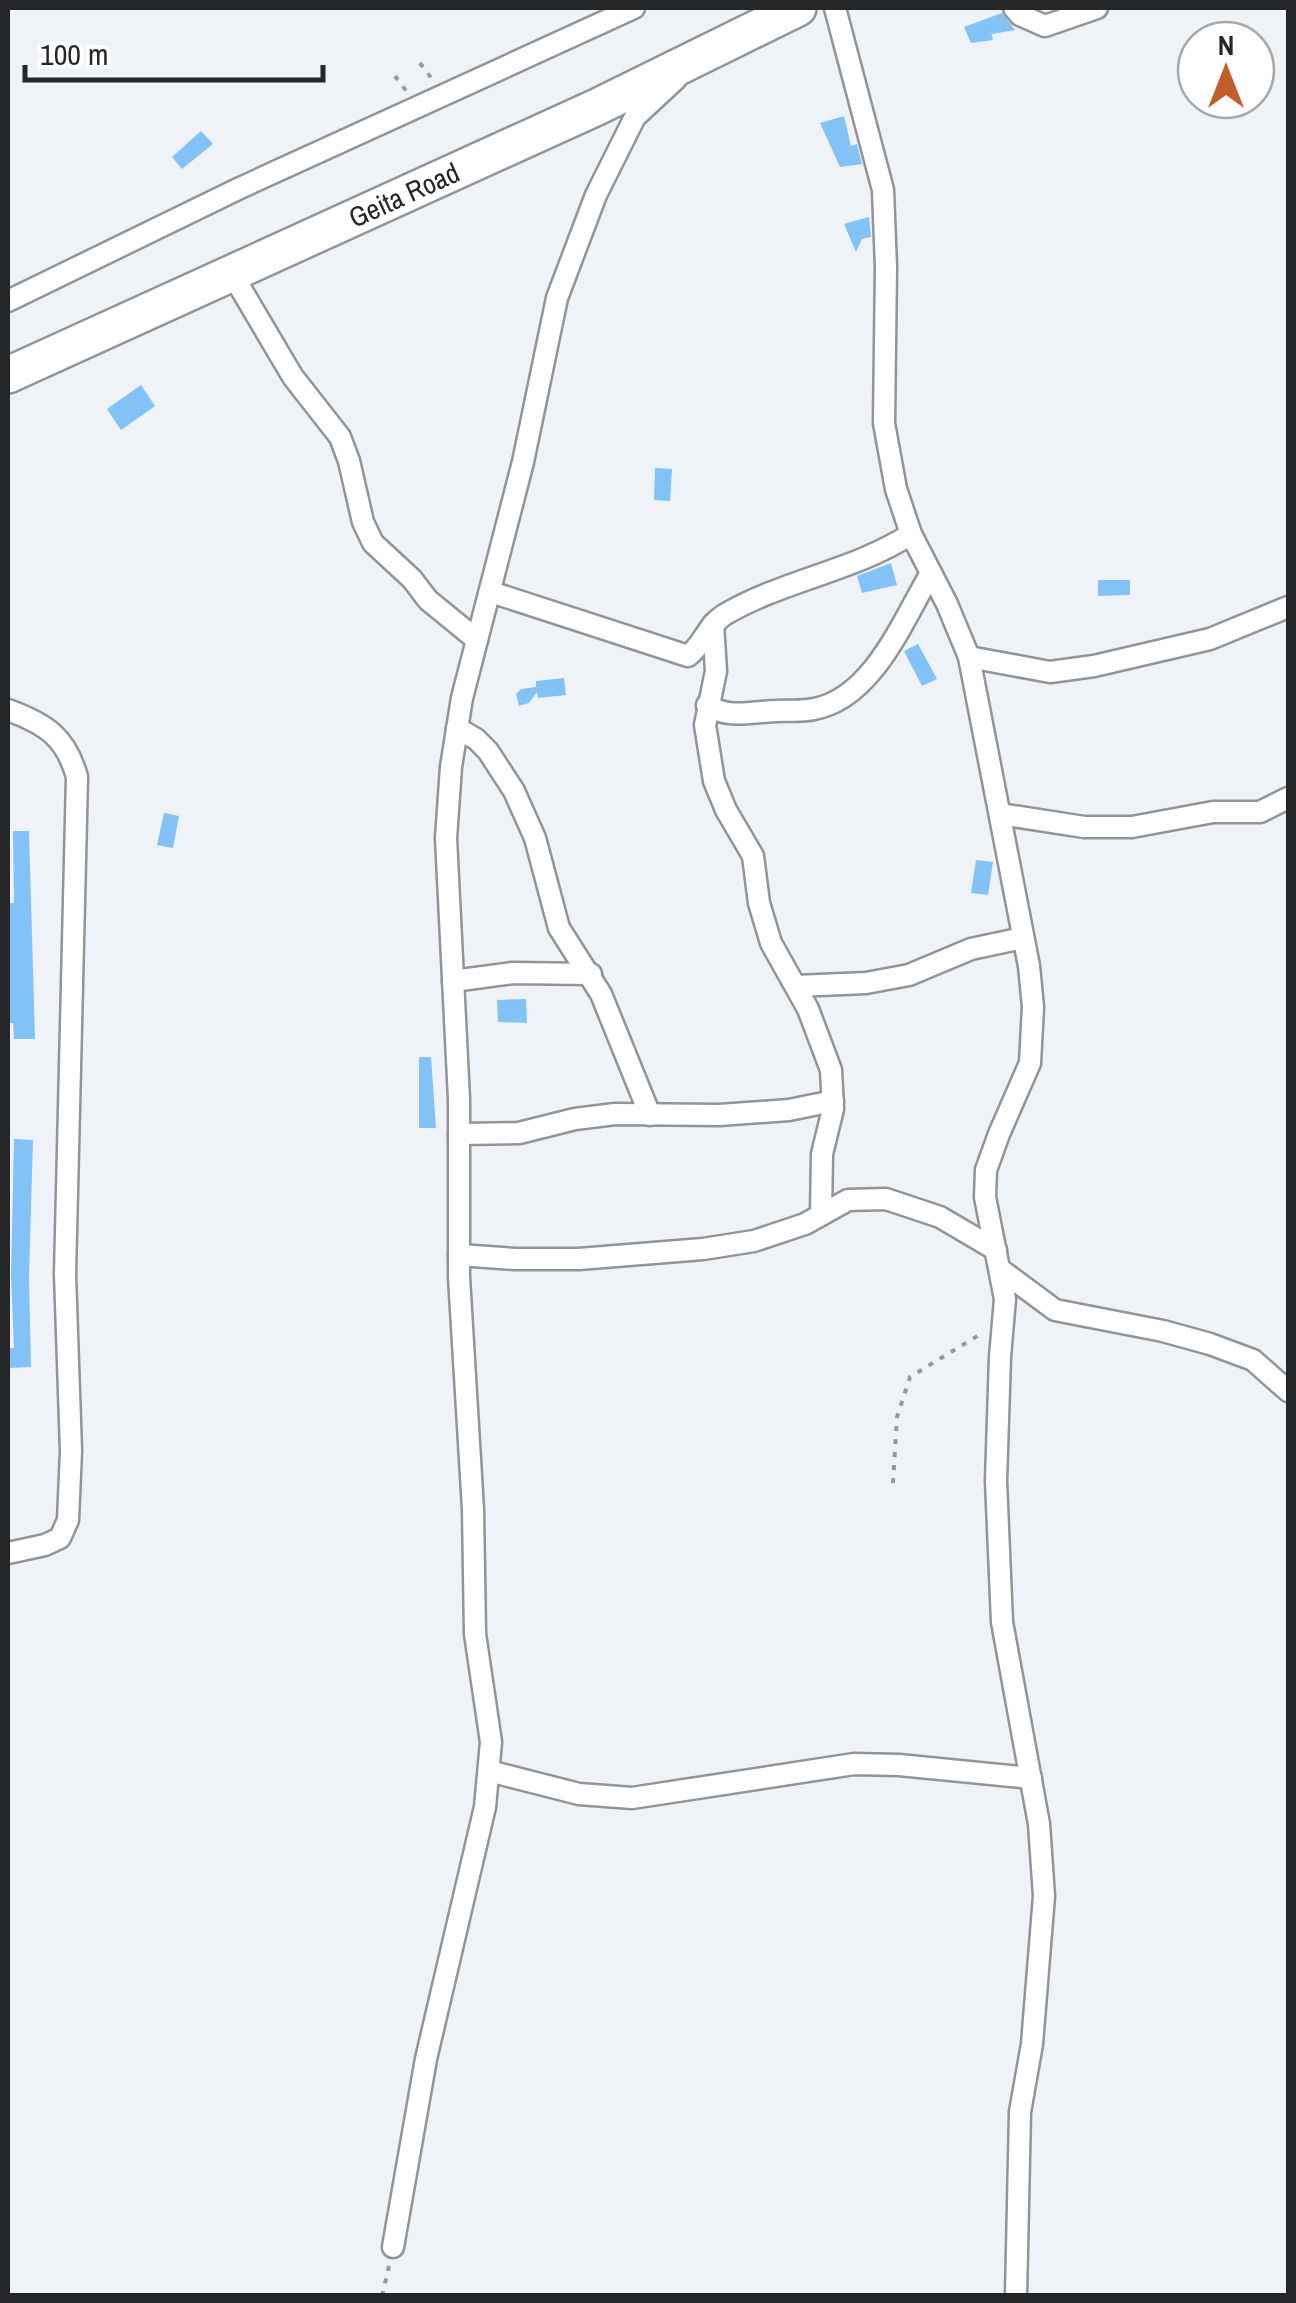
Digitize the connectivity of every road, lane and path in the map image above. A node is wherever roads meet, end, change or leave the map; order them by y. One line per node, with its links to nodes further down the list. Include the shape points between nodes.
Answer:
1 (634, 8): 8 (street)
2 (798, 8): 6 (highway, Geita Road)
3 (836, 8): 10 (street, via 884,190 884,423)
4 (1014, 8): 5 (street, via 1045,26)
5 (1097, 8)
6 (700, 57): 7 (highway, Geita Road); 12 (street, via 635,118 596,194 557,298)
7 (241, 271): 9 (highway, Geita Road); 15 (street, via 235,279 294,377 340,437 373,543)
8 (8, 301)
9 (8, 375)
10 (911, 534): 11 (street); 14 (street)
11 (931, 573): 16 (street); 17 (street, via 878,664 846,696 816,709 739,714)
12 (491, 592): 14 (street, via 688,656); 15 (street)
13 (1288, 608): 16 (street, via 1210,639 1094,666 1050,672)
14 (713, 624): 17 (street, via 716,671)
15 (477, 640): 19 (street)
16 (969, 657): 21 (street)
17 (707, 706): 25 (street, via 714,780 753,856 771,942)
18 (8, 710): 35 (street, via 56,734 77,777 65,1274 68,1520 60,1538)
19 (457, 728): 23 (street, via 488,751 514,792 539,850 560,928); 24 (street, via 446,838)
20 (1288, 798): 21 (street, via 1260,812 1213,812 1132,827)
21 (1000, 814): 22 (street)
22 (1024, 938): 25 (street, via 970,949 909,975); 31 (street, via 1034,1007 1030,1064 986,1170)
23 (591, 974): 24 (street); 27 (street)
24 (453, 981): 28 (street)
25 (796, 986): 26 (street, via 831,1070)
26 (833, 1101): 27 (street, via 751,1113); 29 (street, via 822,1154)
27 (650, 1115): 28 (street)
28 (459, 1134): 30 (street)
29 (821, 1215): 30 (street, via 754,1241 704,1249 579,1260); 31 (street, via 848,1200 886,1199 940,1218)
30 (459, 1254): 36 (street, via 475,1634)
31 (998, 1260): 32 (street); 33 (street, via 1054,1310 1210,1344 1253,1360)
32 (1003, 1320): 34 (path, via 910,1377 897,1416); 37 (street, via 998,1566)
33 (1288, 1391)
34 (893, 1483)
35 (8, 1553)
36 (489, 1771): 37 (street, via 578,1794 632,1798 854,1764); 38 (street)
37 (1032, 1778): 40 (street, via 1044,1896 1020,2112)
38 (393, 2247): 39 (path)
39 (382, 2296)
40 (1016, 2296)

